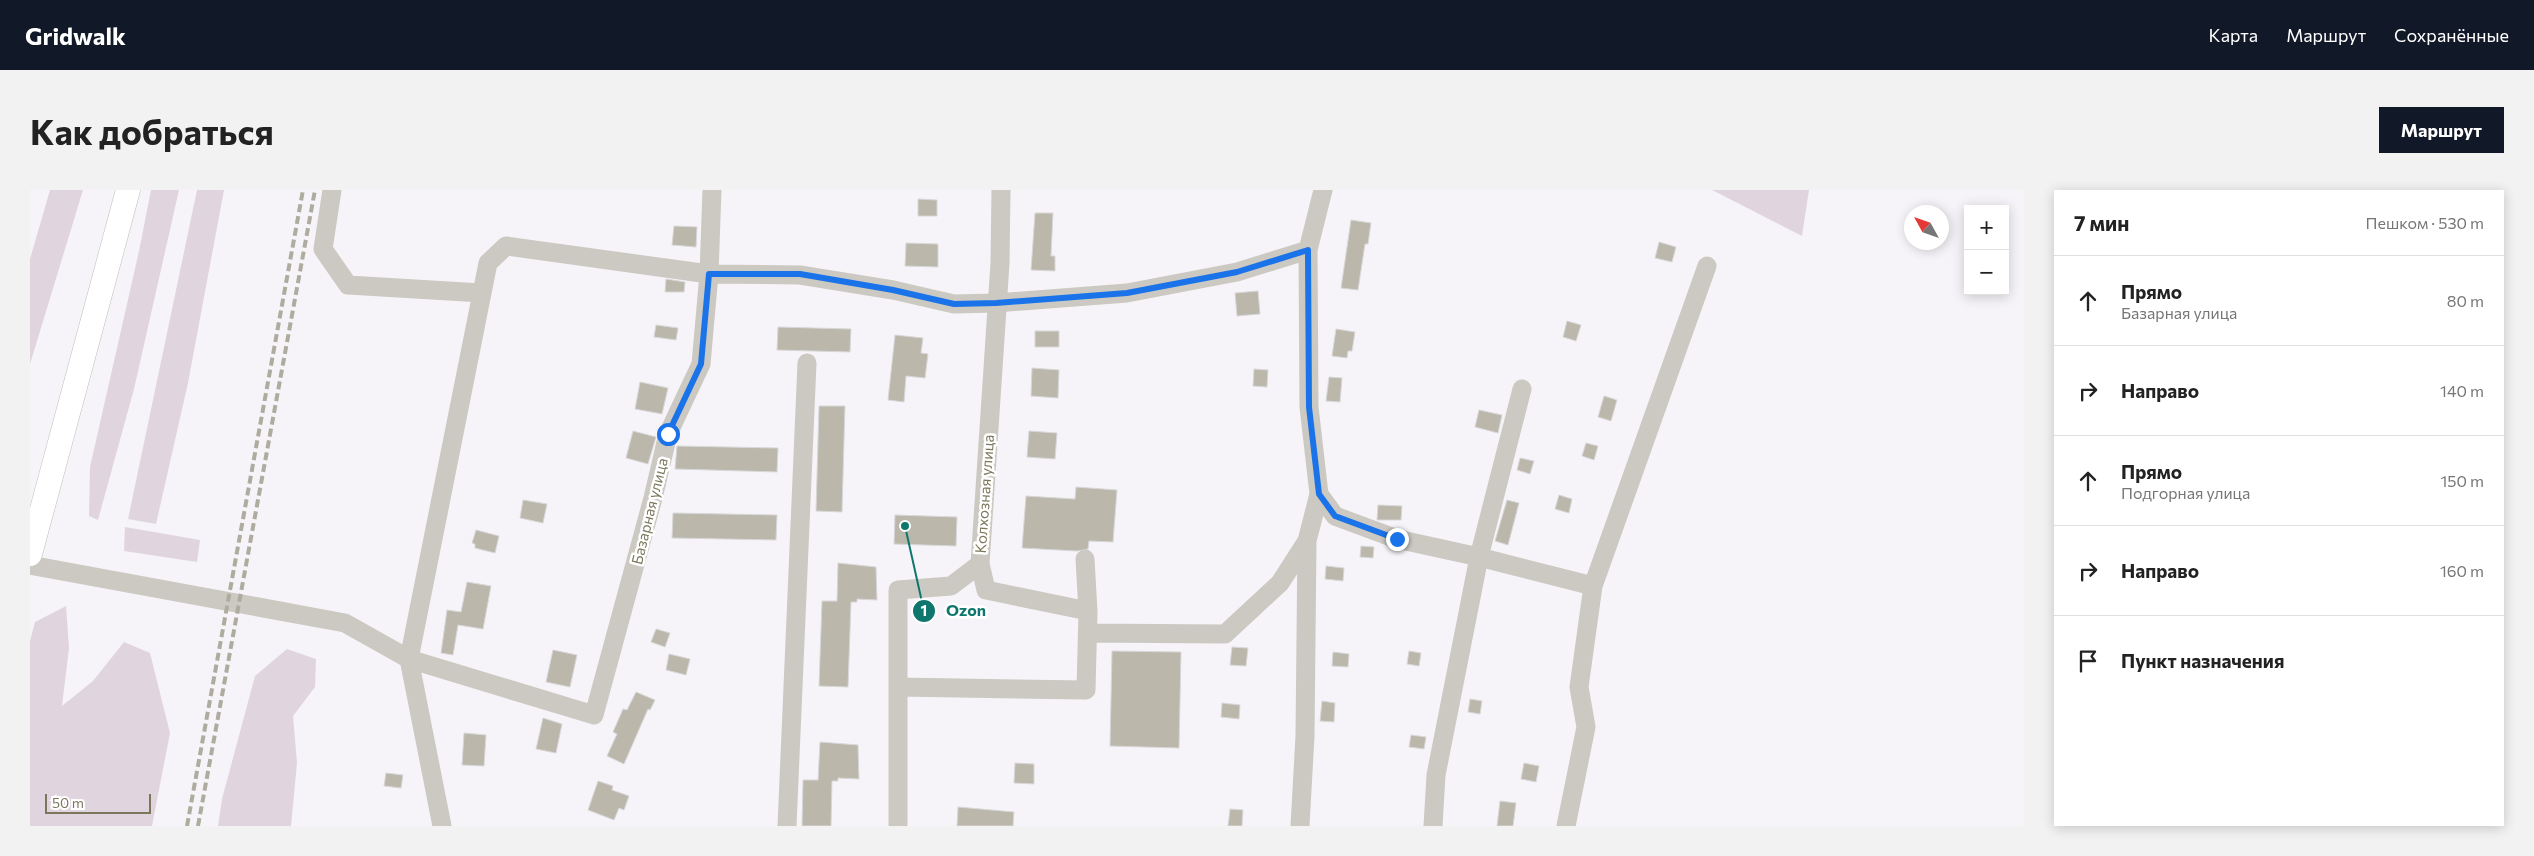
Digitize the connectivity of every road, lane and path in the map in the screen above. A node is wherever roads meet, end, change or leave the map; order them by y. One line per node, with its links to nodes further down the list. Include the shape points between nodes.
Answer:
1 (128, 190): 15 (main road)
2 (332, 190): 9 (street, via 323,249 348,285)
3 (712, 190): 8 (street, Базарная улица)
4 (1001, 190): 10 (street, Колхозная улица)
5 (1323, 190): 6 (street)
6 (1308, 250): 10 (street, via 1237,272 1127,293); 13 (street, via 1309,407)
7 (1707, 266): 20 (street)
8 (709, 274): 9 (street, via 506,246 488,263); 10 (street, via 800,274 954,304); 23 (street, Базарная улица, via 701,364 668,434 594,715)
9 (482, 293): 23 (street)
10 (996, 303): 19 (street, Колхозная улица)
11 (807, 364): 26 (street)
12 (1522, 389): 16 (street)
13 (1319, 494): 14 (street); 16 (street, via 1335,516 1397,539)
14 (1307, 541): 22 (street, via 1280,583 1225,634); 28 (street, via 1305,736)
15 (30, 554)
16 (1479, 557): 20 (street); 29 (street, via 1436,775)
17 (1085, 560): 21 (street)
18 (30, 564): 23 (street, via 345,623)
19 (980, 564): 21 (street, via 986,590); 24 (street, Колхозная улица, via 951,586 898,590)
20 (1593, 586): 30 (street, via 1579,687 1586,727)
21 (1088, 611): 22 (street)
22 (1088, 633): 24 (street, via 1086,690)
23 (409, 659): 25 (street)
24 (898, 687): 27 (street, Колхозная улица)
25 (442, 826)
26 (787, 826)
27 (898, 826)
28 (1300, 826)
29 (1433, 826)
30 (1566, 826)

